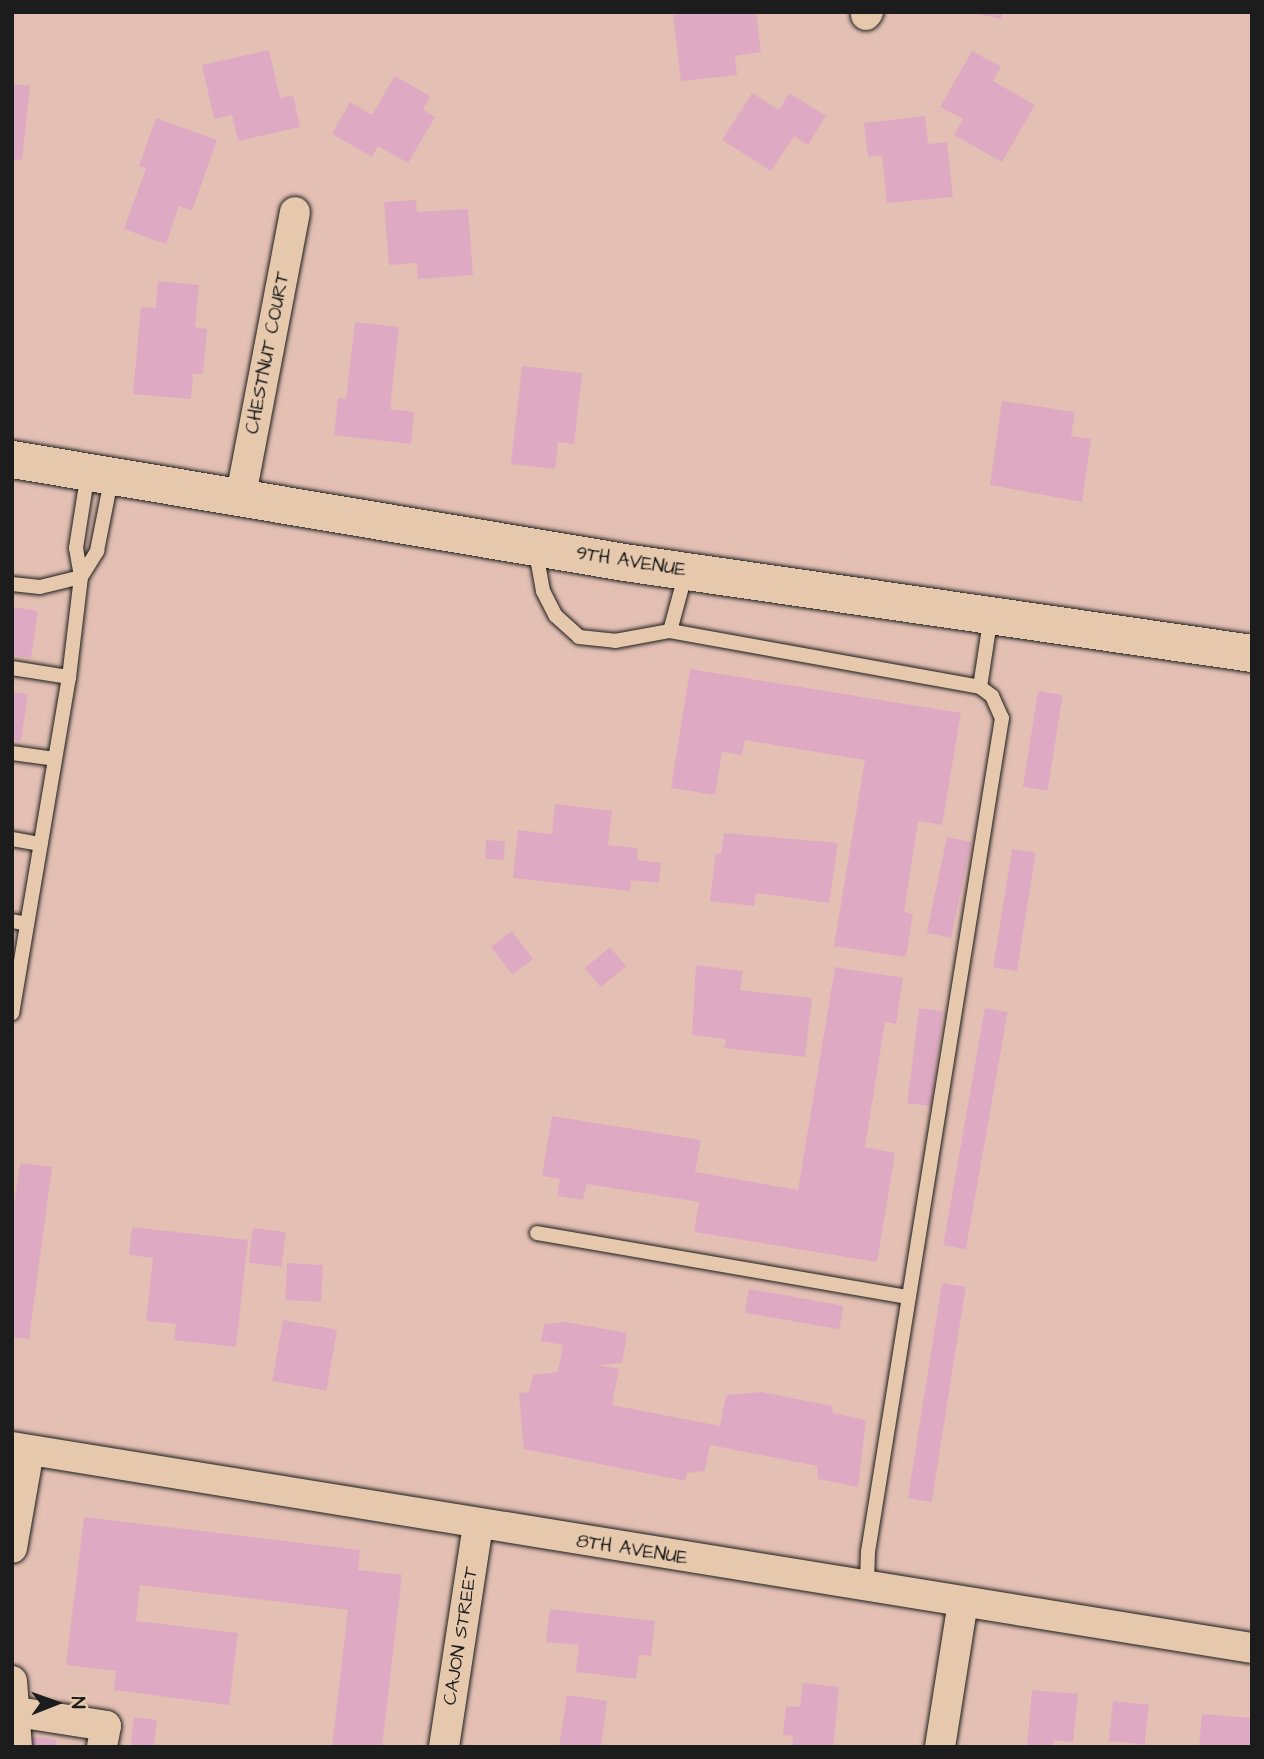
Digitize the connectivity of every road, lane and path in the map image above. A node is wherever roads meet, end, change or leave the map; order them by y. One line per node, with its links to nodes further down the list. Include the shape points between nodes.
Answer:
1 (295, 212): 4 (street, CHESTNUT COURT)
2 (12, 459): 3 (street, 9TH AVENUE)
3 (100, 472): 4 (street, 9TH AVENUE); 7 (lane, via 76,548); 7 (lane, via 97,551)
4 (241, 495): 5 (street, 9TH AVENUE)
5 (535, 546): 6 (street, 9TH AVENUE); 10 (lane, via 543,591 555,616 579,637 615,641)
6 (686, 570): 9 (street, 9TH AVENUE); 10 (lane)
7 (81, 577): 8 (lane, via 40,587); 13 (lane)
8 (12, 584)
9 (991, 613): 11 (street, 9TH AVENUE); 14 (lane)
10 (670, 631): 14 (lane)
11 (1252, 653)
12 (12, 668): 13 (lane)
13 (69, 677): 16 (lane)
14 (979, 687): 23 (lane, via 992,696 1002,718)
15 (12, 752): 16 (lane)
16 (55, 759): 18 (lane)
17 (12, 839): 18 (lane)
18 (41, 844): 20 (lane)
19 (12, 922): 20 (lane)
20 (27, 924): 21 (lane)
21 (12, 1011)
22 (537, 1233): 23 (lane)
23 (909, 1297): 27 (lane, via 868,1552)
24 (21, 1449): 25 (street, 8TH AVENUE, via 230,1479); 26 (street)
25 (478, 1526): 27 (street, 8TH AVENUE); 34 (street, CAJON STREET)
26 (12, 1548)
27 (867, 1587): 28 (street, 8TH AVENUE)
28 (963, 1602): 29 (street, 8TH AVENUE); 35 (street)
29 (1252, 1648)
30 (12, 1681): 31 (street)
31 (16, 1712): 32 (street); 33 (street, via 106,1726)
32 (17, 1747)
33 (102, 1747)
34 (444, 1747)
35 (940, 1747)

